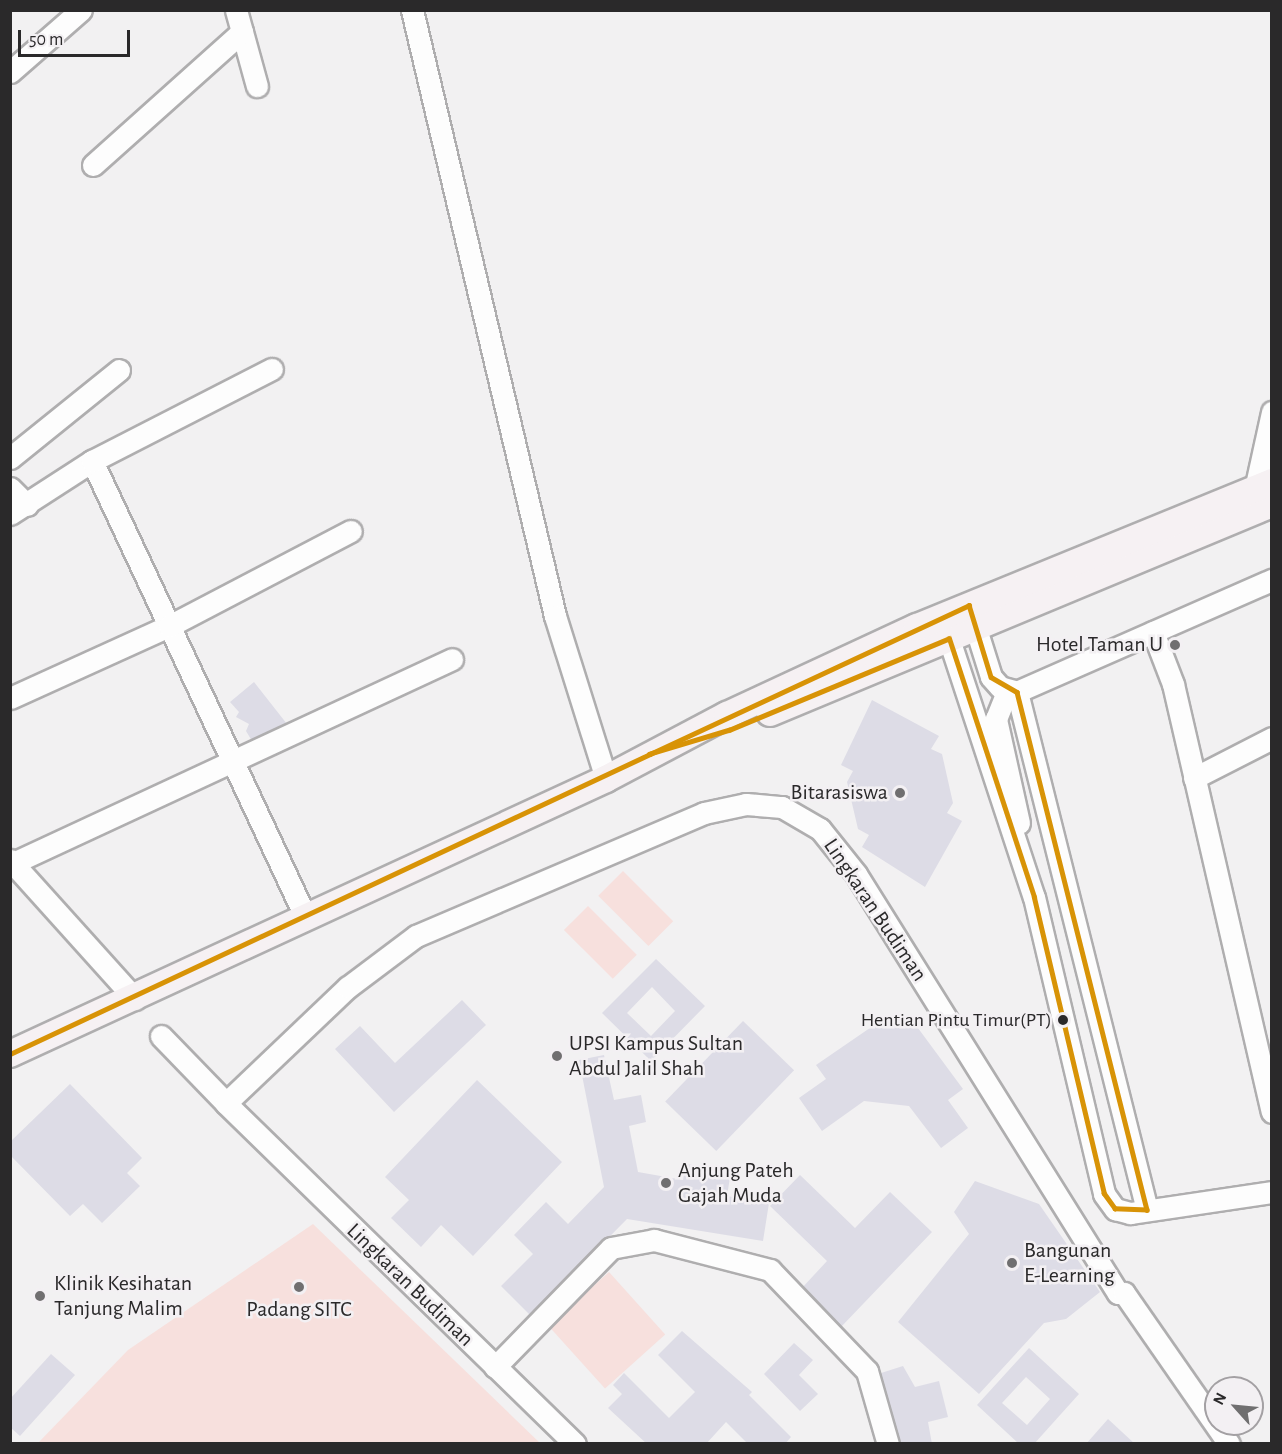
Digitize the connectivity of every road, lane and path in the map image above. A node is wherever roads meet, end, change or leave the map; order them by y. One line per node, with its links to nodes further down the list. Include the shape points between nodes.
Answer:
1 (81, 10): 5 (street)
2 (236, 10): 4 (street)
3 (412, 10): 29 (street, via 555,616)
4 (242, 32): 6 (street); 7 (street)
5 (10, 72)
6 (257, 86)
7 (93, 165)
8 (272, 369): 12 (street)
9 (119, 370): 11 (street)
10 (1272, 412): 14 (street)
11 (10, 458)
12 (92, 461): 15 (street); 19 (street)
13 (10, 488): 15 (street)
14 (1267, 490): 18 (main road); 21 (main road)
15 (19, 509)
16 (351, 531): 19 (street)
17 (1272, 580): 22 (street)
18 (969, 605): 20 (main road); 21 (street)
19 (169, 626): 25 (street); 27 (street)
20 (946, 628): 21 (main road); 29 (main road, via 730,729 650,754); 31 (street)
21 (977, 630): 24 (street, via 991,677 1000,687)
22 (1153, 632): 24 (street); 28 (street, via 1173,684)
23 (452, 659): 27 (street)
24 (1017, 692): 31 (street, via 1001,702 996,719); 40 (street)
25 (10, 698)
26 (1272, 738): 28 (street)
27 (232, 760): 30 (street); 32 (street)
28 (1194, 778): 37 (street)
29 (606, 779): 32 (main road)
30 (12, 862): 33 (street)
31 (1034, 897): 40 (street, via 1104,1194 1115,1209)
32 (306, 918): 33 (main road)
33 (135, 999): 35 (main road)
34 (161, 1035): 36 (street)
35 (10, 1054)
36 (226, 1103): 38 (street); 45 (street, Lingkaran Budiman, via 348,987 416,936 704,813 746,804 782,807 820,829 856,874 1118,1293 1124,1293)
37 (1272, 1112)
38 (241, 1126): 41 (street, Lingkaran Budiman); 42 (street)
39 (1272, 1192): 40 (street)
40 (1147, 1210)
41 (495, 1367): 43 (street, Lingkaran Budiman); 44 (street, via 610,1248 654,1240 770,1270 867,1371)
42 (559, 1443)
43 (576, 1443)
44 (888, 1443)
45 (1229, 1443)

